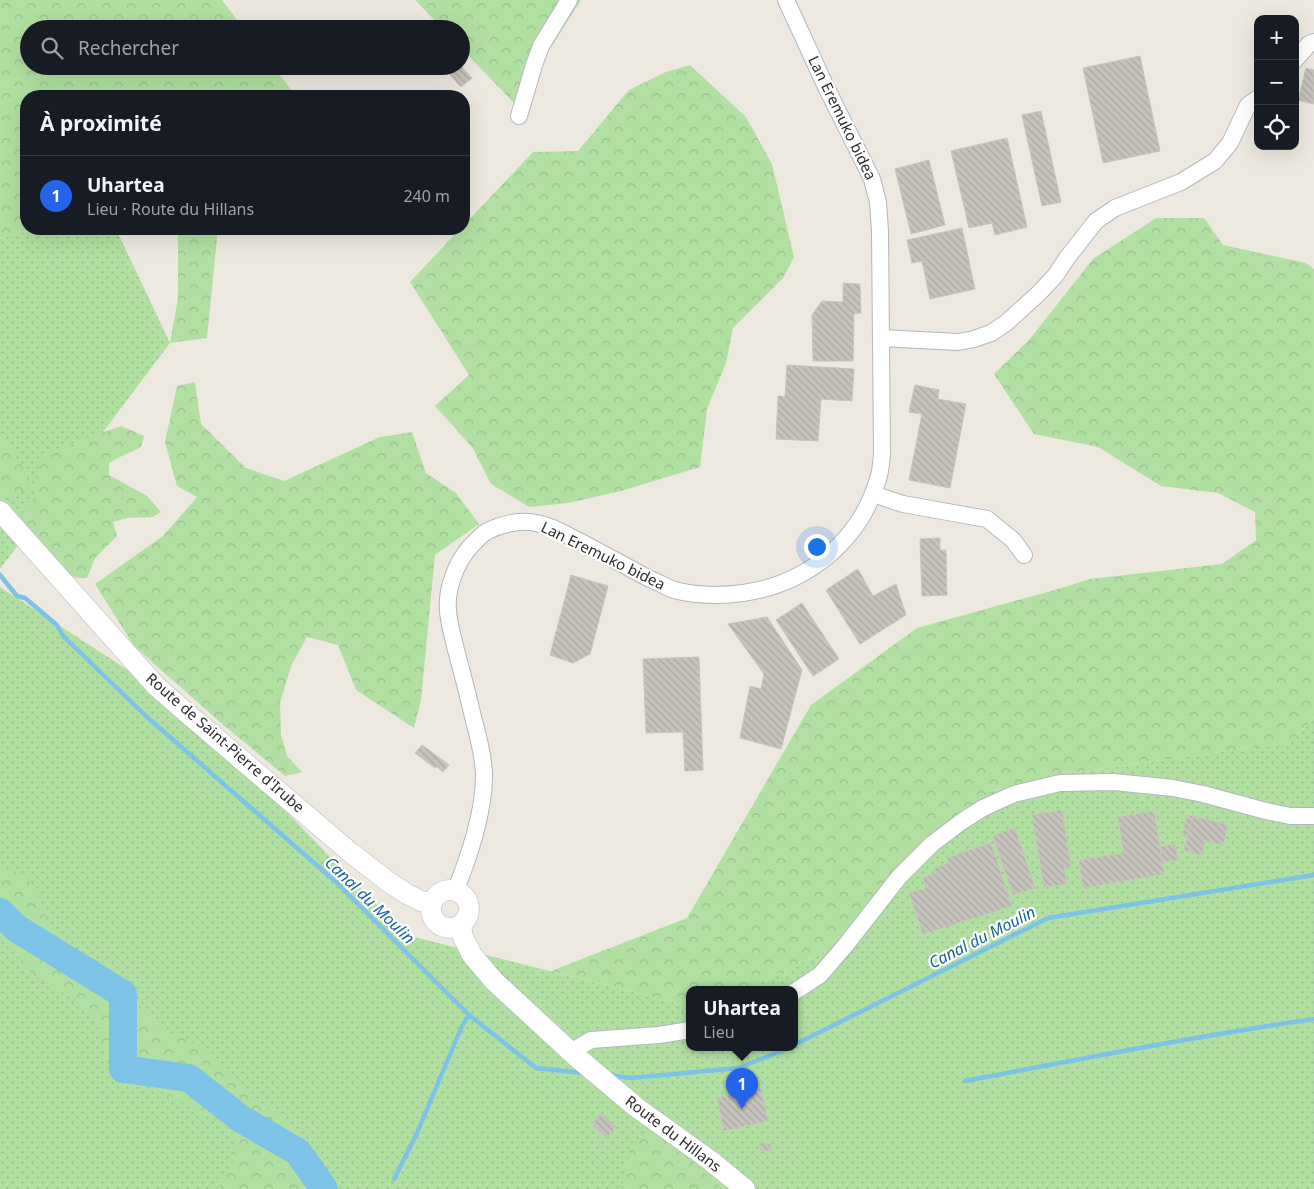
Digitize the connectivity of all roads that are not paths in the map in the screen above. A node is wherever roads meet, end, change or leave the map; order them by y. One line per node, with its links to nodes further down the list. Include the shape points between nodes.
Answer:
1 (569, 0): 8 (street, via 541,46)
2 (786, 0): 9 (street, Lan Eremuko bidea, via 872,179 880,230)
3 (1314, 42): 4 (street)
4 (1299, 54)
5 (1314, 55): 6 (street)
6 (1299, 58)
7 (1254, 101): 9 (street, via 1248,105 1230,143 1215,161 1180,182 1115,208 1096,221 1055,276 1006,323 991,333 958,342)
8 (518, 116)
9 (881, 338): 10 (street, Lan Eremuko bidea, via 882,453)
10 (873, 494): 12 (street, via 903,504 987,519 1013,540); 14 (street, Lan Eremuko bidea, via 849,535 823,561 787,581 756,591 727,595 702,595 672,589 541,524 507,524 480,537 458,565 450,587 448,610 480,743 484,773 477,823)
11 (0, 511): 15 (street, Route de Saint-Pierre d'Irube, via 156,686 352,853 407,894)
12 (1024, 555)
13 (1314, 816): 17 (street, via 1290,816 1173,788 1114,782 1060,783 1014,794 983,808 932,844 899,877 820,975)
14 (455, 891): 15 (street, via 440,893); 16 (street, via 464,896 469,908 466,921)
15 (432, 904): 16 (street, via 432,917 441,927)
16 (460, 926): 19 (street, via 472,955 494,981)
17 (798, 989)
18 (686, 1031): 19 (street, via 591,1040)
19 (572, 1054): 20 (street, Route du Hillans)
20 (745, 1189)

